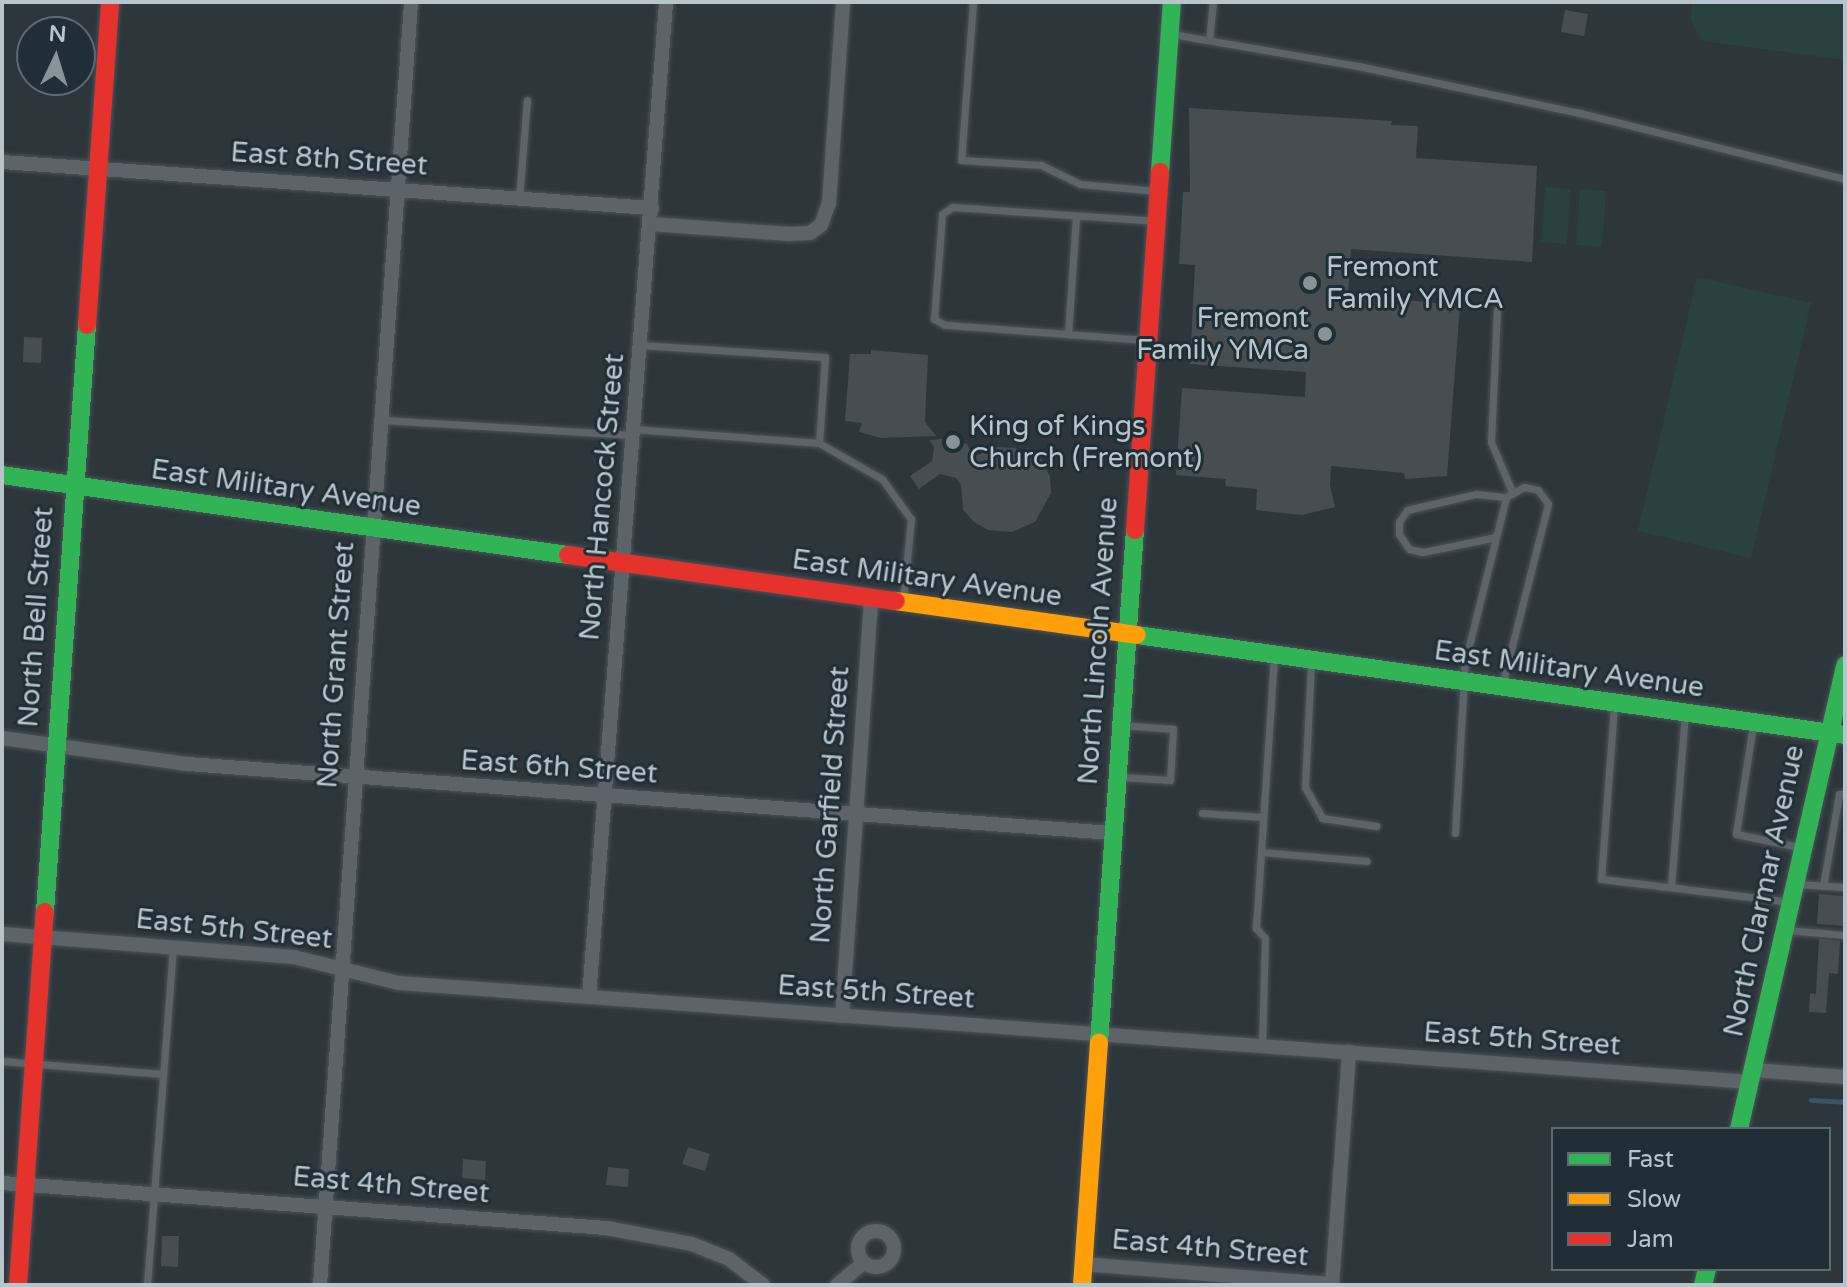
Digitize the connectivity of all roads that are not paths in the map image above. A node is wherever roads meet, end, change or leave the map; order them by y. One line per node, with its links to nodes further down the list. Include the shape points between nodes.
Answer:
1 (110, 2): 13 (main road, North Bell Street)
2 (411, 2): 15 (street, North Grant Street)
3 (666, 2): 18 (street, North Hancock Street)
4 (843, 2): 21 (street, via 829,208 821,225 810,233 789,234)
5 (973, 2): 16 (lane, via 961,160 1041,165 1080,184)
6 (1161, 2): 7 (street)
7 (1172, 2): 9 (main road, North Lincoln Avenue)
8 (1213, 2): 10 (lane)
9 (1170, 33): 10 (lane); 16 (main road, North Lincoln Avenue)
10 (1209, 40): 14 (lane, via 1580,113)
11 (527, 100): 17 (lane)
12 (2, 162): 13 (street, East 8th Street)
13 (98, 169): 15 (street, East 8th Street); 30 (main road, North Bell Street)
14 (1845, 179)
15 (397, 190): 17 (street, East 8th Street); 26 (street, North Grant Street)
16 (1159, 191): 20 (main road, North Lincoln Avenue)
17 (519, 199): 18 (street, East 8th Street)
18 (652, 208): 21 (street, North Hancock Street)
19 (1076, 216): 20 (lane); 23 (lane); 23 (lane, via 952,207 942,214 934,319 945,325)
20 (1157, 221): 24 (main road, North Lincoln Avenue)
21 (650, 224): 25 (street, North Hancock Street)
22 (1497, 310): 31 (lane, via 1491,442)
23 (1068, 334): 24 (lane)
24 (1149, 340): 37 (main road, North Lincoln Avenue)
25 (640, 345): 27 (street, North Hancock Street); 28 (lane, via 825,357)
26 (380, 420): 27 (lane); 32 (street, North Grant Street)
27 (633, 432): 28 (lane); 34 (street, North Hancock Street)
28 (819, 443): 36 (lane, via 882,479 904,505 911,519)
29 (2, 475): 30 (main road, East Military Avenue)
30 (74, 485): 32 (main road, East Military Avenue); 49 (main road, North Bell Street)
31 (1510, 495): 33 (lane); 33 (lane, via 1476,494 1407,510 1399,522 1399,534 1409,549 1423,552); 42 (lane, via 1524,487 1538,490 1548,504)
32 (372, 529): 34 (main road, East Military Avenue); 50 (street, North Grant Street)
33 (1496, 537): 41 (lane, via 1465,662)
34 (622, 565): 35 (main road, East Military Avenue); 53 (street, North Hancock Street)
35 (871, 599): 36 (main road, East Military Avenue); 54 (street, North Garfield Street)
36 (902, 603): 37 (main road, East Military Avenue)
37 (1126, 634): 38 (main road, East Military Avenue); 46 (main road, North Lincoln Avenue)
38 (1274, 655): 39 (main road, East Military Avenue); 56 (lane)
39 (1312, 660): 41 (main road, East Military Avenue); 57 (lane, via 1305,787 1322,818)
40 (1845, 665): 47 (main road, North Clarmar Avenue)
41 (1465, 682): 42 (main road, East Military Avenue); 59 (lane)
42 (1502, 688): 43 (main road, East Military Avenue)
43 (1615, 704): 44 (main road, East Military Avenue); 64 (lane, via 1601,879)
44 (1685, 713): 45 (main road, East Military Avenue); 64 (lane)
45 (1753, 723): 47 (main road, East Military Avenue); 60 (lane, via 1736,834)
46 (1120, 725): 51 (main road, North Lincoln Avenue); 51 (lane, via 1173,729 1170,780)
47 (1836, 734): 60 (main road, North Clarmar Avenue)
48 (2, 738): 49 (street, East 6th Street)
49 (54, 745): 50 (street, East 6th Street, via 167,762); 70 (main road, North Bell Street)
50 (353, 777): 53 (street, East 6th Street); 72 (street, North Grant Street)
51 (1117, 777): 58 (main road, North Lincoln Avenue)
52 (1845, 794): 63 (lane, via 1839,794)
53 (604, 796): 54 (street, East 6th Street); 73 (street, North Hancock Street)
54 (854, 813): 58 (street, East 6th Street); 74 (street, North Garfield Street)
55 (1202, 813): 56 (lane)
56 (1263, 817): 61 (lane)
57 (1376, 826)
58 (1113, 833): 75 (main road, North Lincoln Avenue)
59 (1455, 833)
60 (1802, 848): 66 (main road, North Clarmar Avenue)
61 (1261, 852): 62 (lane); 76 (lane, via 1256,928 1265,938)
62 (1367, 861)
63 (1823, 886): 65 (lane); 66 (lane)
64 (1671, 887): 66 (lane)
65 (1845, 887)
66 (1792, 893): 67 (main road, North Clarmar Avenue)
67 (1784, 929): 69 (lane); 81 (main road, North Clarmar Avenue)
68 (2, 934): 70 (street, East 5th Street)
69 (1845, 935)
70 (42, 936): 71 (street, East 5th Street); 79 (main road, North Bell Street)
71 (173, 947): 72 (street, East 5th Street, via 294,957); 80 (lane)
72 (340, 967): 73 (street, East 5th Street, via 399,983); 87 (street, North Grant Street)
73 (589, 997): 74 (street, East 5th Street)
74 (842, 1016): 75 (street, East 5th Street)
75 (1099, 1034): 76 (street, East 5th Street); 89 (main road, North Lincoln Avenue)
76 (1262, 1046): 77 (street, East 5th Street)
77 (1349, 1052): 81 (street, East 5th Street); 90 (street)
78 (2, 1061): 79 (lane)
79 (33, 1063): 80 (lane); 85 (main road, North Bell Street)
80 (162, 1074): 86 (lane)
81 (1751, 1076): 82 (street, East 5th Street); 83 (main road, North Clarmar Avenue)
82 (1845, 1077)
83 (1739, 1127)
84 (2, 1183): 85 (street, East 4th Street)
85 (25, 1184): 86 (street, East 4th Street); 91 (main road, North Bell Street)
86 (155, 1194): 87 (street, East 4th Street); 92 (lane)
87 (325, 1205): 93 (street, North Grant Street); 94 (street, East 4th Street, via 656,1236 729,1259)
88 (864, 1262): 95 (street)
89 (1083, 1264): 90 (street, East 4th Street); 96 (main road, North Lincoln Avenue)
90 (1332, 1284)
91 (18, 1285)
92 (147, 1285)
93 (320, 1285)
94 (763, 1285)
95 (837, 1285)
96 (1082, 1285)

